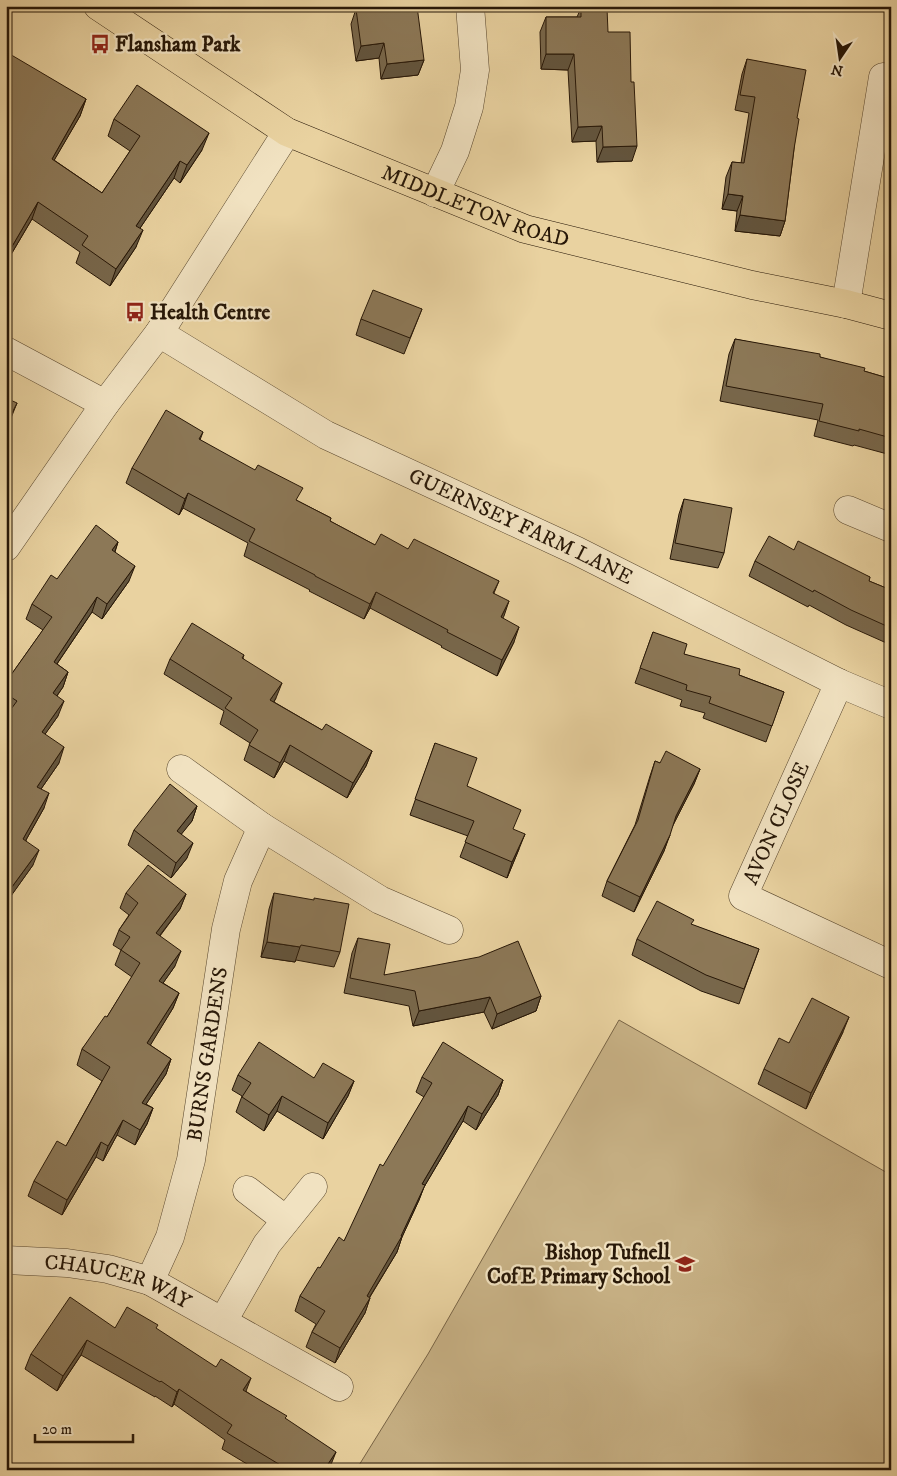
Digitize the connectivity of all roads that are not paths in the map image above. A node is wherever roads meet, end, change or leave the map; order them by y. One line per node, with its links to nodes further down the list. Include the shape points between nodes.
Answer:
1 (98, 6): 4 (main road, MIDDLETON ROAD)
2 (470, 6): 5 (street, via 475,70 469,107 455,151)
3 (883, 77): 6 (street)
4 (287, 132): 5 (main road, MIDDLETON ROAD); 8 (street)
5 (435, 192): 6 (main road, MIDDLETON ROAD, via 525,229 752,285)
6 (846, 304): 7 (main road, MIDDLETON ROAD)
7 (891, 316)
8 (159, 334): 10 (street); 14 (street, GUERNSEY FARM LANE, via 326,435 577,551)
9 (6, 350): 10 (street)
10 (105, 404): 13 (street)
11 (848, 510): 12 (street)
12 (891, 528)
13 (6, 547)
14 (839, 683): 15 (street, GUERNSEY FARM LANE); 19 (street, AVON CLOSE, via 744,896)
15 (891, 705)
16 (181, 769): 17 (street)
17 (262, 827): 18 (street, via 380,900); 24 (street, BURNS GARDENS, via 238,880 226,929 191,1160 170,1237)
18 (449, 930)
19 (891, 965)
20 (314, 1187): 22 (street)
21 (247, 1190): 22 (street)
22 (286, 1220): 25 (street, via 267,1244)
23 (6, 1260): 24 (street, CHAUCER WAY, via 67,1263 108,1269)
24 (150, 1281): 25 (street, CHAUCER WAY)
25 (223, 1321): 26 (street, CHAUCER WAY)
26 (339, 1387)

